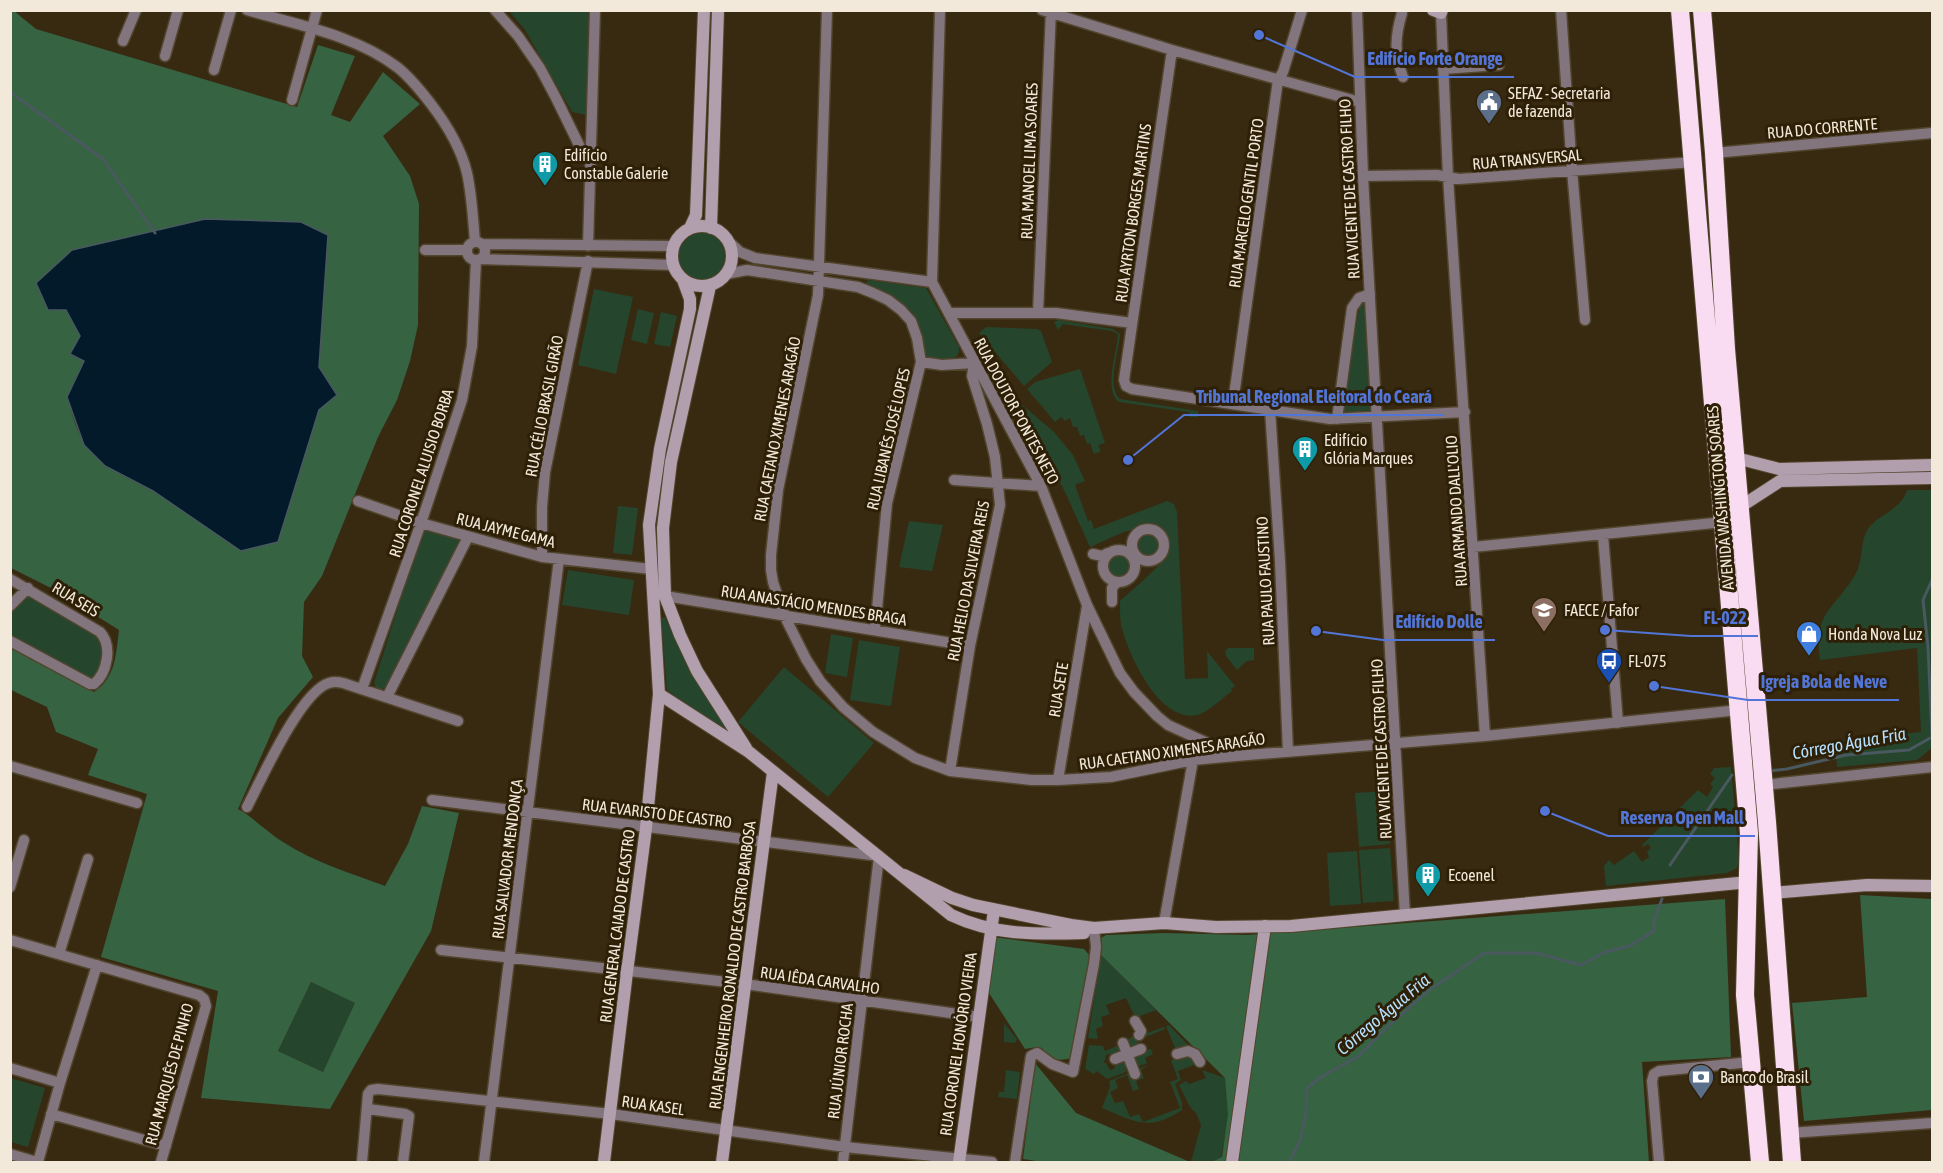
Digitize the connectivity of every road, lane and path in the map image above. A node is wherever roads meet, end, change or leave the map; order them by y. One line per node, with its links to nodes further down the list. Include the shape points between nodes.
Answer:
1 (136, 10): 21 (street)
2 (178, 10): 23 (street)
3 (231, 10): 25 (street)
4 (247, 10): 20 (street)
5 (317, 10): 20 (street)
6 (495, 10): 35 (street, via 540,68 581,149)
7 (595, 10): 35 (street)
8 (704, 10): 30 (main road)
9 (718, 10): 31 (main road)
10 (827, 10): 54 (street, RUA CAETANO XIMENES ARAGÃO)
11 (940, 10): 59 (street)
12 (1302, 10): 28 (street, RUA MARCELO GENTIL PORTO)
13 (1357, 10): 32 (street, RUA VICENTE DE CASTRO FILHO)
14 (1561, 10): 37 (street)
15 (1680, 10): 36 (highway, AVENIDA WASHINGTON SOARES)
16 (1702, 10): 34 (highway, AVENIDA WASHINGTON SOARES)
17 (1048, 11): 22 (street); 64 (street, RUA MANOEL LIMA SOARES)
18 (1439, 11): 26 (street, RUA ARMANDO DALL'OLIO)
19 (1402, 13): 27 (street, via 1396,51)
20 (311, 29): 29 (street); 43 (street, via 345,39 399,68 438,113 451,133 467,173)
21 (123, 41)
22 (1172, 50): 28 (street); 66 (street, RUA AYRTON BORGES MARTINS)
23 (165, 56)
24 (1499, 65): 26 (street)
25 (213, 69)
26 (1443, 69): 39 (street, RUA ARMANDO DALL'OLIO)
27 (1403, 77)
28 (1278, 80): 32 (street); 71 (street, RUA MARCELO GENTIL PORTO)
29 (292, 100)
30 (700, 100): 31 (main road); 40 (main road, via 696,215)
31 (714, 101): 41 (main road)
32 (1360, 102): 38 (street, RUA VICENTE DE CASTRO FILHO)
33 (1932, 133): 34 (street, RUA DO CORRENTE)
34 (1714, 153): 76 (highway, AVENIDA WASHINGTON SOARES)
35 (590, 155): 45 (street)
36 (1694, 162): 37 (street, RUA TRANSVERSAL); 87 (highway, AVENIDA WASHINGTON SOARES)
37 (1572, 170): 39 (street, RUA TRANSVERSAL); 65 (street)
38 (1363, 176): 39 (street, RUA TRANSVERSAL); 62 (street, RUA VICENTE DE CASTRO FILHO)
39 (1448, 177): 73 (street, RUA ARMANDO DALL'OLIO)
40 (690, 228): 41 (main road); 47 (main road)
41 (711, 228): 42 (main road)
42 (728, 241): 54 (street, via 755,258); 56 (main road, via 732,258)
43 (475, 245): 44 (street); 48 (street); 49 (street, via 470,257); 49 (street, RUA CORONEL ALUISIO BORBA, via 485,251)
44 (562, 246): 45 (street); 50 (street)
45 (588, 246): 46 (street)
46 (624, 246): 47 (street); 52 (street)
47 (673, 246): 53 (main road)
48 (425, 250)
49 (478, 260): 50 (street); 88 (street, RUA CORONEL ALUISIO BORBA, via 468,376)
50 (562, 261): 51 (street)
51 (588, 261): 52 (street); 95 (street, RUA CÉLIO BRASIL GIRÃO, via 545,472)
52 (624, 262): 53 (street)
53 (673, 265): 57 (main road)
54 (820, 266): 55 (street); 58 (street, RUA CAETANO XIMENES ARAGÃO)
55 (860, 273): 59 (street); 61 (street)
56 (726, 274): 58 (street, via 747,270); 60 (main road)
57 (684, 280): 60 (main road, via 696,286); 69 (main road, via 690,309)
58 (819, 280): 61 (street); 107 (street, RUA CAETANO XIMENES ARAGÃO, via 773,530 773,582)
59 (932, 282): 63 (street, RUA DOUTOR PONTES NETO)
60 (710, 285): 70 (main road)
61 (858, 286): 67 (street, via 902,310 911,321)
62 (1370, 294): 74 (street, RUA VICENTE DE CASTRO FILHO); 75 (street, RUA VICENTE DE CASTRO FILHO, via 1359,298 1352,308)
63 (949, 313): 64 (street); 68 (street, RUA DOUTOR PONTES NETO)
64 (1038, 313): 66 (street)
65 (1585, 320)
66 (1132, 323): 71 (street, RUA AYRTON BORGES MARTINS, via 1126,386)
67 (921, 362): 68 (street); 108 (street, RUA LIBANÊS JOSÉ LOPES, via 887,503)
68 (974, 363): 81 (street, RUA HELIO DA SILVEIRA REIS, via 972,376 996,458); 82 (street, RUA DOUTOR PONTES NETO)
69 (678, 365): 70 (main road); 83 (main road)
70 (692, 369): 84 (main road)
71 (1233, 403): 72 (street)
72 (1270, 409): 75 (street); 120 (street, RUA PAULO FAUSTINO)
73 (1465, 412): 74 (street); 92 (street, RUA ARMANDO DALL'OLIO)
74 (1377, 416): 75 (street); 118 (street, RUA VICENTE DE CASTRO FILHO)
75 (1336, 419)
76 (1736, 458): 78 (main road); 86 (highway, AVENIDA WASHINGTON SOARES)
77 (1932, 465): 78 (main road)
78 (1779, 475): 79 (main road); 86 (main road)
79 (1932, 478)
80 (954, 480): 81 (street)
81 (999, 483): 82 (street); 110 (street, RUA HELIO DA SILVEIRA REIS, via 997,525)
82 (1041, 486): 105 (street, RUA DOUTOR PONTES NETO)
83 (654, 490): 84 (main road); 98 (main road)
84 (668, 492): 103 (main road)
85 (358, 501): 88 (street, RUA JAYME GAMA)
86 (1740, 507): 128 (highway, AVENIDA WASHINGTON SOARES)
87 (1724, 522): 89 (street); 114 (highway, AVENIDA WASHINGTON SOARES)
88 (421, 523): 90 (street, RUA JAYME GAMA); 111 (street, RUA CORONEL ALUISIO BORBA)
89 (1603, 535): 92 (street); 116 (street)
90 (468, 537): 95 (street, RUA JAYME GAMA); 113 (street)
91 (1134, 537): 93 (street); 97 (street, via 1133,552 1141,560); 97 (street, via 1137,532 1153,529 1164,540 1163,551)
92 (1473, 547): 117 (street, RUA ARMANDO DALL'OLIO)
93 (1110, 552): 94 (street, via 1102,556); 99 (street, via 1123,550 1132,556 1135,567); 101 (street, via 1102,563 1104,573)
94 (1093, 554)
95 (542, 557): 96 (street, RUA JAYME GAMA)
96 (559, 560): 98 (street, RUA JAYME GAMA); 132 (street, RUA SALVADOR MENDONÇA)
97 (1152, 561): 99 (street)
98 (651, 569): 103 (main road)
99 (1131, 576): 101 (street)
100 (10, 579): 102 (street)
101 (1117, 582): 104 (street, via 1112,588)
102 (28, 588): 106 (street); 109 (street, RUA SEIS, via 100,632 107,644 105,665 98,680 90,684)
103 (659, 595): 107 (street, RUA ANASTÁCIO MENDES BRAGA); 112 (main road, RUA GENERAL CAIADO DE CASTRO); 119 (main road, via 697,670)
104 (1112, 602)
105 (1088, 605): 121 (street, RUA DOUTOR PONTES NETO, via 1120,673 1144,705 1168,725); 127 (street, RUA SETE)
106 (10, 606)
107 (784, 615): 108 (street, RUA ANASTÁCIO MENDES BRAGA); 125 (street, RUA CAETANO XIMENES ARAGÃO, via 820,681 843,707 873,732 915,758)
108 (875, 630): 110 (street, RUA ANASTÁCIO MENDES BRAGA)
109 (10, 641)
110 (969, 646): 125 (street, RUA HELIO DA SILVEIRA REIS)
111 (362, 688): 113 (street); 131 (street, via 331,682 315,694 292,722)
112 (659, 694): 119 (main road); 133 (main road, RUA GENERAL CAIADO DE CASTRO)
113 (387, 697): 115 (street)
114 (1739, 711): 116 (street, RUA CAETANO XIMENES ARAGÃO); 139 (highway, AVENIDA WASHINGTON SOARES)
115 (458, 721)
116 (1618, 723): 117 (street, RUA CAETANO XIMENES ARAGÃO)
117 (1485, 736): 118 (street, RUA CAETANO XIMENES ARAGÃO)
118 (1396, 744): 120 (street, RUA CAETANO XIMENES ARAGÃO); 144 (street, RUA VICENTE DE CASTRO FILHO)
119 (749, 752): 126 (main road)
120 (1288, 752): 121 (street, RUA CAETANO XIMENES ARAGÃO)
121 (1236, 756): 122 (street, RUA CAETANO XIMENES ARAGÃO)
122 (1193, 760): 127 (street, RUA CAETANO XIMENES ARAGÃO, via 1111,777); 145 (street)
123 (10, 766): 130 (street)
124 (1932, 767): 128 (street)
125 (950, 771): 127 (street, RUA CAETANO XIMENES ARAGÃO)
126 (773, 772): 135 (main road, RUA ENGENHEIRO RONALDO DE CASTRO BARBOSA); 136 (main road)
127 (1058, 780)
128 (1763, 785): 142 (highway, AVENIDA WASHINGTON SOARES)
129 (432, 800): 132 (street, RUA EVARISTO DE CASTRO)
130 (137, 803)
131 (247, 807)
132 (527, 812): 133 (street, RUA EVARISTO DE CASTRO); 152 (street, RUA SALVADOR MENDONÇA)
133 (646, 828): 135 (street, RUA EVARISTO DE CASTRO); 154 (main road, RUA GENERAL CAIADO DE CASTRO)
134 (24, 840): 141 (street)
135 (764, 842): 136 (street, RUA EVARISTO DE CASTRO); 155 (main road, RUA ENGENHEIRO RONALDO DE CASTRO BARBOSA)
136 (879, 856): 138 (main road); 156 (street, RUA JÚNIOR ROCHA)
137 (88, 859): 151 (street)
138 (904, 875): 143 (main road, via 952,898); 148 (main road, via 951,915)
139 (1749, 882): 144 (main road); 163 (highway, AVENIDA WASHINGTON SOARES, via 1745,968)
140 (1932, 886): 142 (main road, via 1867,885)
141 (10, 887)
142 (1773, 893): 173 (highway, AVENIDA WASHINGTON SOARES)
143 (994, 910): 147 (main road); 148 (main road, RUA CORONEL HONÓRIO VIEIRA)
144 (1405, 915): 146 (main road)
145 (1164, 923): 146 (main road); 147 (main road)
146 (1265, 926): 188 (main road)
147 (1099, 929): 148 (main road, via 1049,933); 187 (street, via 1073,1071 1032,1054)
148 (991, 930): 157 (main road, RUA CORONEL HONÓRIO VIEIRA)
149 (10, 940): 151 (street)
150 (441, 950): 152 (street, RUA IÊDA CARVALHO)
151 (59, 954): 153 (street)
152 (510, 959): 154 (street, RUA IÊDA CARVALHO); 167 (street, RUA SALVADOR MENDONÇA)
153 (97, 965): 166 (street); 174 (street, RUA MARQUÊS DE PINHO, via 204,999 206,1006)
154 (627, 972): 155 (street, RUA IÊDA CARVALHO); 170 (main road, RUA GENERAL CAIADO DE CASTRO)
155 (745, 984): 156 (street, RUA IÊDA CARVALHO); 172 (main road, RUA ENGENHEIRO RONALDO DE CASTRO BARBOSA)
156 (863, 1001): 157 (street, RUA IÊDA CARVALHO); 175 (street, RUA JÚNIOR ROCHA)
157 (979, 1017): 177 (main road, RUA CORONEL HONÓRIO VIEIRA)
158 (1125, 1048): 159 (street); 161 (street); 165 (street)
159 (1141, 1049)
160 (1177, 1054): 162 (street, via 1188,1051)
161 (1115, 1059)
162 (1200, 1062)
163 (1751, 1062): 189 (street, via 1654,1074); 190 (highway, AVENIDA WASHINGTON SOARES)
164 (10, 1068): 166 (street)
165 (1135, 1074)
166 (55, 1082): 169 (street)
167 (493, 1102): 168 (street, RUA KASEL, via 382,1089 369,1092); 170 (street, RUA KASEL); 182 (street, RUA SALVADOR MENDONÇA)
168 (368, 1109): 180 (street); 181 (street, via 409,1116)
169 (51, 1114): 174 (street); 178 (street)
170 (611, 1114): 172 (street, RUA KASEL); 183 (main road, RUA GENERAL CAIADO DE CASTRO)
171 (1932, 1123): 173 (street)
172 (727, 1130): 175 (street, RUA KASEL); 184 (main road, RUA ENGENHEIRO RONALDO DE CASTRO BARBOSA)
173 (1790, 1133): 191 (highway, AVENIDA WASHINGTON SOARES)
174 (166, 1146): 179 (street, RUA MARQUÊS DE PINHO)
175 (845, 1147): 177 (street, RUA KASEL); 185 (street, RUA JÚNIOR ROCHA)
176 (10, 1154): 178 (street)
177 (959, 1161): 186 (street, RUA KASEL)
178 (38, 1162)
179 (161, 1162)
180 (362, 1162)
181 (403, 1162)
182 (484, 1162)
183 (604, 1162)
184 (722, 1162)
185 (843, 1162)
186 (992, 1162)
187 (1015, 1162)
188 (1232, 1162)
189 (1659, 1162)
190 (1760, 1162)
191 (1792, 1162)

